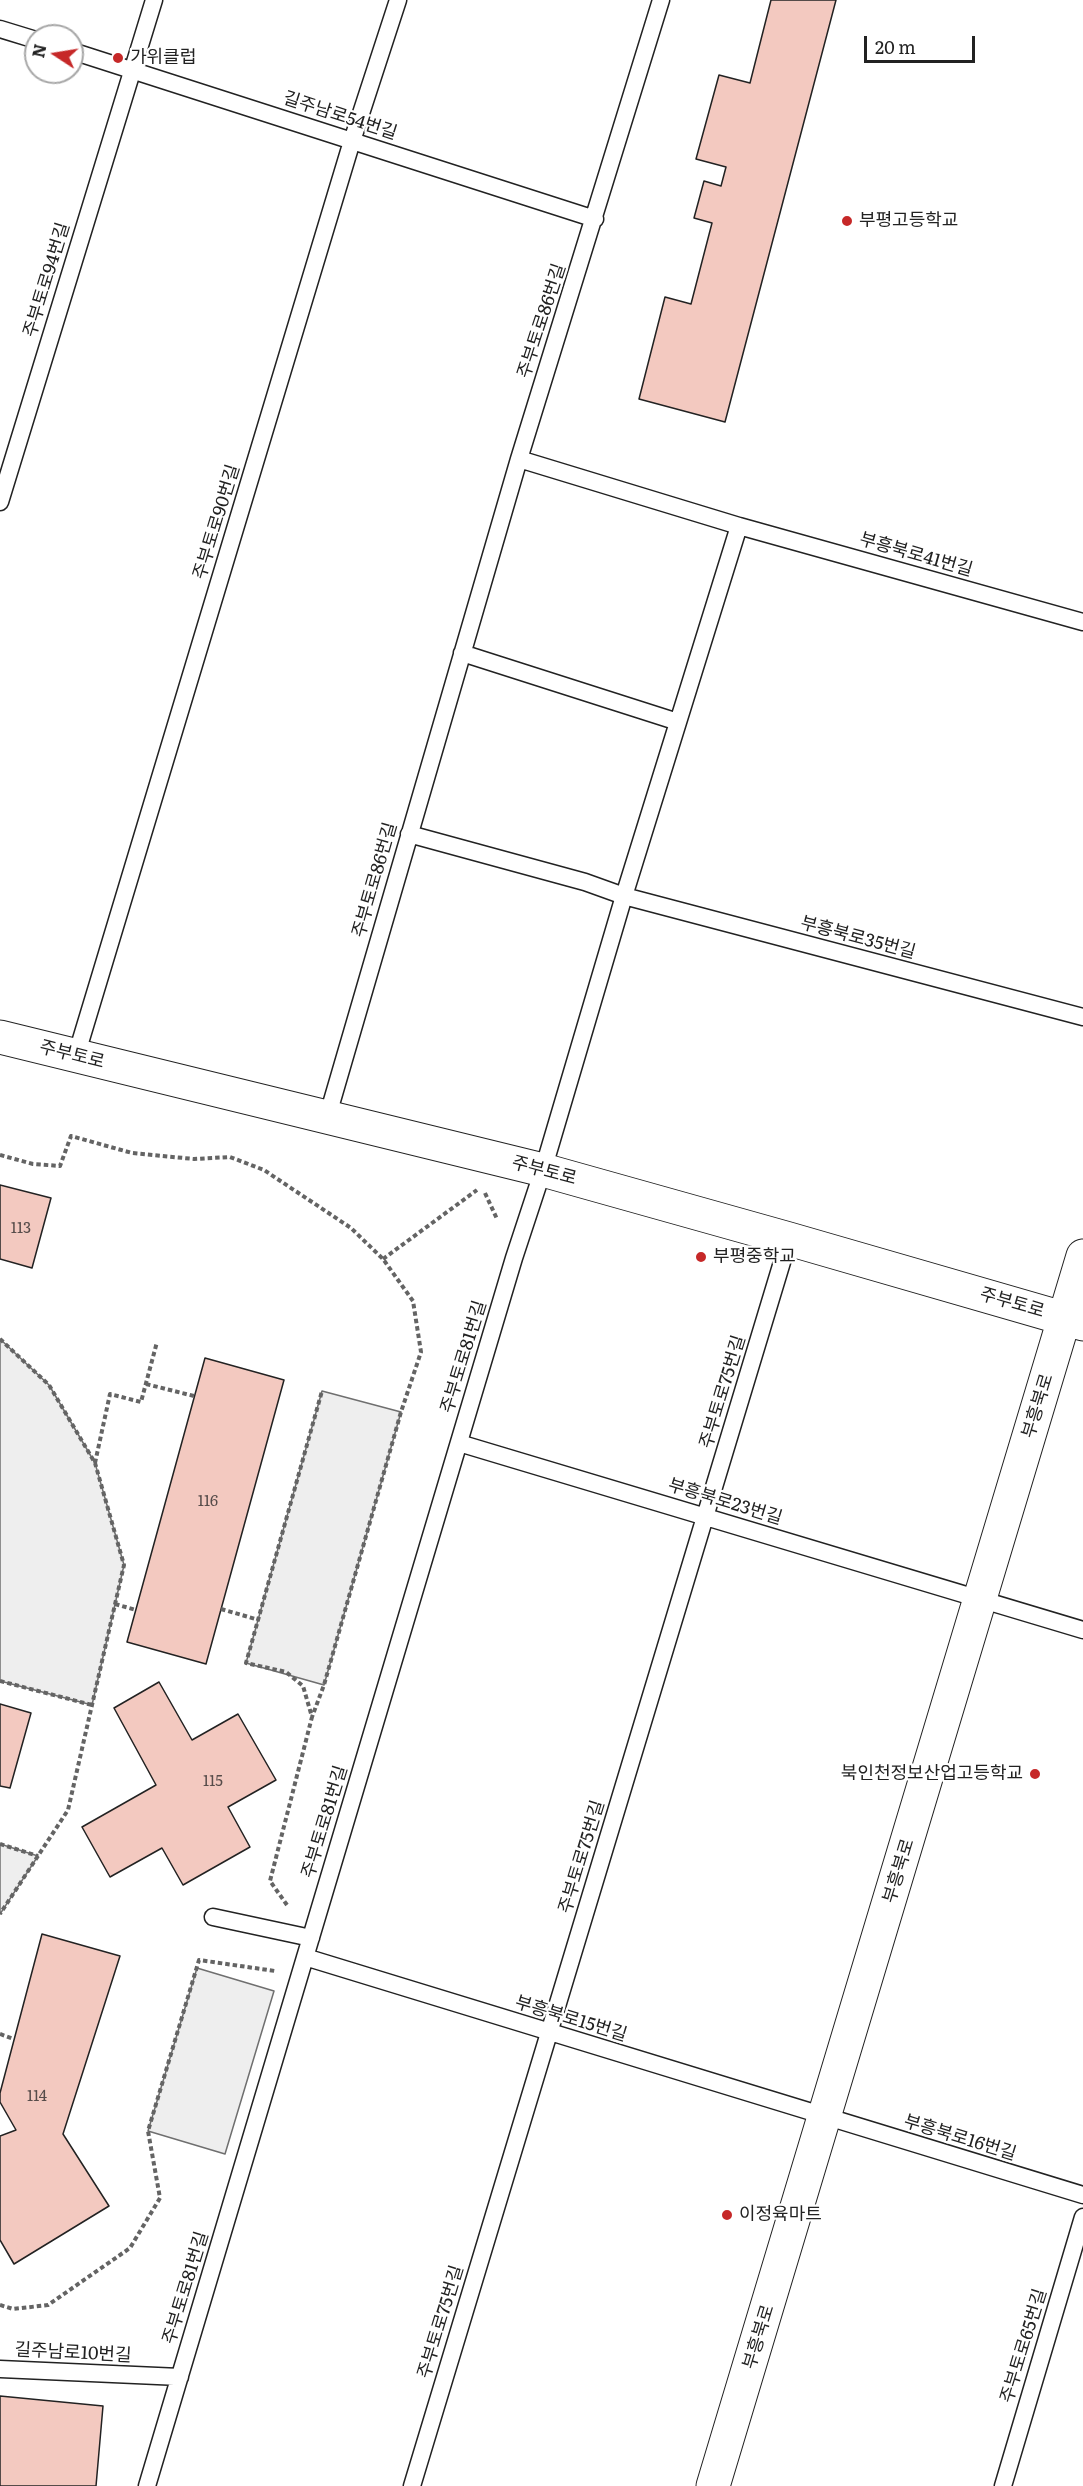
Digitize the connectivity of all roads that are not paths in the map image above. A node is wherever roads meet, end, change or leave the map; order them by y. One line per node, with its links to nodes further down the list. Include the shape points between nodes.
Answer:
1 (154, 0): 7 (lane, 주부토로94번길)
2 (398, 0): 8 (lane, 주부토로90번길)
3 (661, 0): 9 (lane, 주부토로86번길)
4 (0, 29): 5 (lane)
5 (24, 36)
6 (84, 55): 7 (lane, 길주남로54번길)
7 (132, 70): 8 (lane, 길주남로54번길); 11 (lane, 주부토로94번길)
8 (352, 141): 9 (lane, 길주남로54번길); 20 (lane, 주부토로90번길)
9 (595, 219): 10 (lane, 주부토로86번길)
10 (519, 459): 12 (lane, 부흥북로41번길); 14 (lane, 주부토로86번길)
11 (0, 502)
12 (739, 526): 13 (lane, 부흥북로41번길); 15 (lane)
13 (1083, 622)
14 (462, 653): 15 (lane); 16 (lane, 주부토로86번길)
15 (678, 722): 17 (lane)
16 (409, 834): 17 (lane, 부흥북로35번길); 21 (lane, 주부토로86번길)
17 (624, 896): 18 (lane, 부흥북로35번길); 22 (lane, 주부토로81번길)
18 (1083, 1017)
19 (0, 1037): 20 (street, 주부토로)
20 (76, 1056): 21 (street, 주부토로)
21 (327, 1118): 22 (street, 주부토로)
22 (543, 1170): 23 (street, 주부토로); 26 (lane, 주부토로81번길)
23 (789, 1239): 25 (street, 주부토로); 27 (lane, 주부토로75번길)
24 (1083, 1256): 25 (street, 부흥북로)
25 (1073, 1322): 28 (street, 부흥북로)
26 (459, 1443): 27 (lane, 부흥북로23번길); 31 (lane, 주부토로81번길)
27 (705, 1517): 28 (lane, 부흥북로23번길); 33 (lane, 주부토로75번길)
28 (980, 1599): 29 (lane, 부흥북로23번길); 34 (street, 부흥북로)
29 (1083, 1630)
30 (213, 1917): 31 (lane)
31 (311, 1938): 32 (lane, 주부토로81번길)
32 (305, 1957): 33 (lane, 부흥북로15번길); 38 (lane, 주부토로81번길)
33 (549, 2032): 34 (lane, 부흥북로15번길); 40 (lane, 주부토로75번길)
34 (825, 2118): 35 (lane, 부흥북로16번길); 41 (street, 부흥북로)
35 (1083, 2195)
36 (1083, 2217): 42 (lane, 주부토로65번길)
37 (0, 2369): 38 (lane, 길주남로10번길)
38 (180, 2377): 39 (lane, 주부토로81번길)
39 (147, 2486)
40 (412, 2486)
41 (713, 2486)
42 (1003, 2486)

